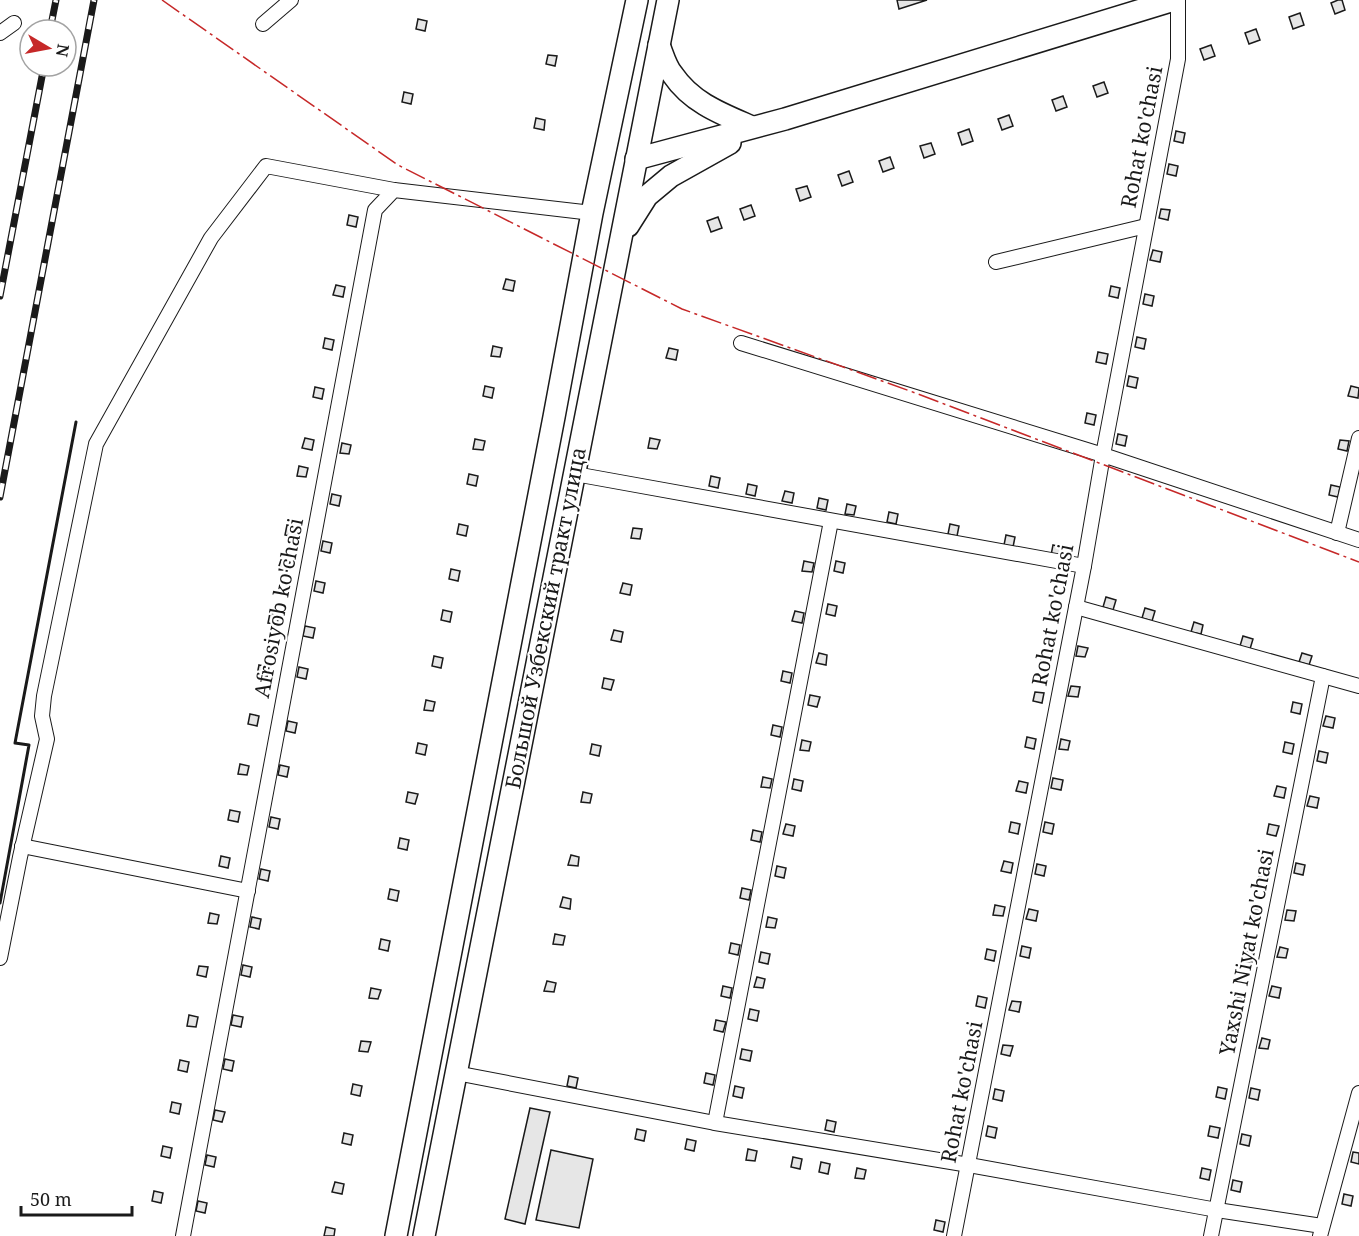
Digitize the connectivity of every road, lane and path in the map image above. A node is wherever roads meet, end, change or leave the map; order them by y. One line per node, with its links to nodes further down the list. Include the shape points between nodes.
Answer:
1 (291, 0): 6 (street)
2 (637, 0): 12 (main road, Большой Узбекский тракт улица)
3 (668, 0): 8 (main road, Большой Узбекский тракт улица)
4 (1176, 0): 9 (main road); 13 (street, Rohat ko'chasi, via 1178,59)
5 (14, 23): 7 (street)
6 (262, 24)
7 (0, 33)
8 (659, 45): 9 (main road, via 671,74 686,92 710,109); 10 (main road, Большой Узбекский тракт улица)
9 (761, 125): 10 (main road); 14 (main road, via 671,176 647,196)
10 (636, 159): 14 (main road, Большой Узбекский тракт улица)
11 (394, 190): 12 (street); 27 (street, via 266,166 211,238 96,444 44,696 42,716 47,739); 28 (street, Afrosiyob ko'chasi, via 375,210)
12 (592, 213): 37 (main road, Большой Узбекский тракт улица)
13 (1146, 226): 15 (street); 18 (street, Rohat ko'chasi)
14 (621, 236): 19 (main road, Большой Узбекский тракт улица)
15 (996, 262)
16 (741, 343): 18 (street)
17 (1359, 438): 21 (street)
18 (1103, 455): 21 (street); 23 (street, Rohat ko'chasi)
19 (574, 474): 20 (street); 30 (main road, Большой Узбекский тракт улица)
20 (831, 521): 23 (street); 32 (street)
21 (1337, 533): 22 (street)
22 (1359, 540)
23 (1084, 566): 24 (street, Rohat ko'chasi)
24 (1076, 608): 25 (street); 33 (street, Rohat ko'chasi)
25 (1323, 676): 26 (street); 34 (street, Yaxshi Niyat ko'chasi)
26 (1359, 686)
27 (22, 846): 28 (street); 29 (street)
28 (248, 891): 36 (street, Afrosiyob ko'chasi)
29 (0, 958)
30 (456, 1073): 32 (street); 38 (main road, Большой Узбекский тракт улица)
31 (1359, 1093): 35 (street)
32 (715, 1123): 33 (street)
33 (969, 1165): 34 (street); 39 (street, Rohat ko'chasi)
34 (1217, 1210): 35 (street); 40 (street, Yaxshi Niyat ko'chasi)
35 (1321, 1231)
36 (183, 1236)
37 (396, 1236)
38 (424, 1236)
39 (954, 1236)
40 (1211, 1236)

